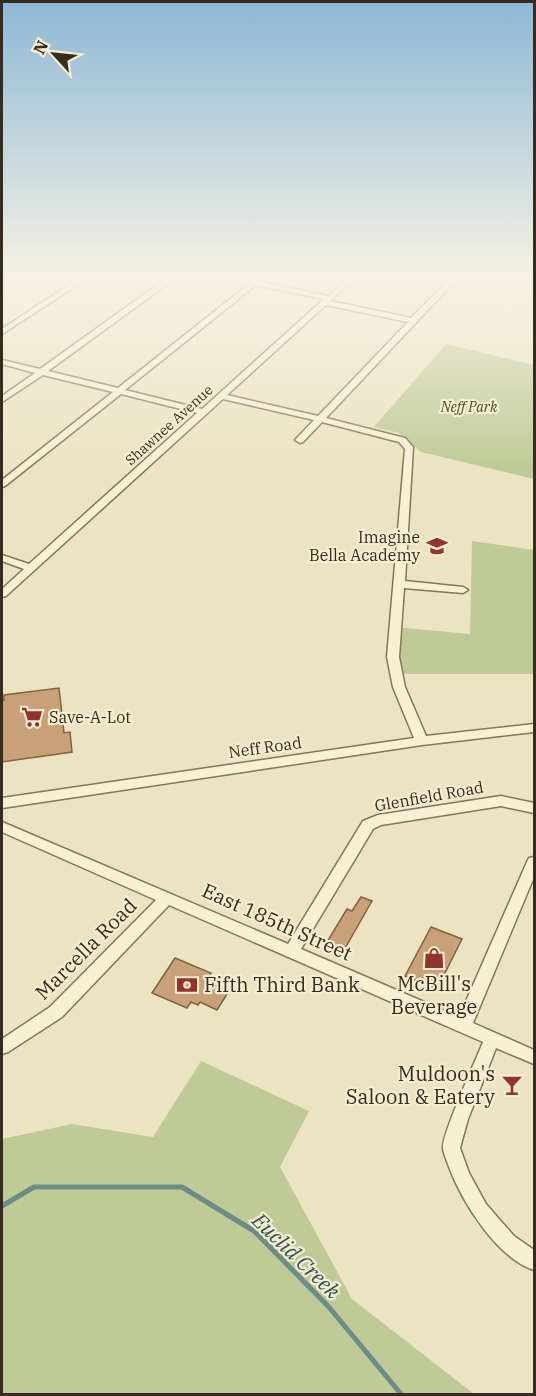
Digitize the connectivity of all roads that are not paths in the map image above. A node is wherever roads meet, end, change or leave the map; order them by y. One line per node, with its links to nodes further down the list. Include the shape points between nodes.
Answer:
1 (85, 340): 6 (street)
2 (182, 340): 7 (street)
3 (283, 340): 8 (street, Shawnee Avenue)
4 (395, 340): 11 (street)
5 (2, 362): 6 (street)
6 (42, 371): 7 (street); 9 (street)
7 (119, 390): 10 (street); 13 (street)
8 (221, 396): 10 (street, Shawnee Avenue); 11 (street)
9 (2, 400)
10 (204, 412): 15 (street, Shawnee Avenue)
11 (321, 419): 12 (street); 16 (street, via 402,440 411,449)
12 (300, 440)
13 (2, 484)
14 (2, 558): 15 (street)
15 (31, 567): 18 (street, Shawnee Avenue)
16 (400, 584): 17 (street); 20 (street, via 393,657 399,687)
17 (463, 590)
18 (2, 594)
19 (534, 728): 20 (street, Neff Road)
20 (422, 741): 21 (street, Neff Road)
21 (2, 803)
22 (534, 808): 26 (street, Glenfield Road, via 501,801 378,820 368,825)
23 (2, 827): 25 (street, East 185th Street)
24 (534, 862): 27 (street)
25 (167, 898): 26 (street, East 185th Street); 29 (street, Marcella Road, via 56,1012)
26 (292, 951): 27 (street, East 185th Street)
27 (463, 1027): 28 (street, East 185th Street)
28 (492, 1039): 30 (street, East 185th Street); 31 (street, via 451,1148 480,1210 508,1242)
29 (2, 1047)
30 (534, 1057)
31 (534, 1261)

